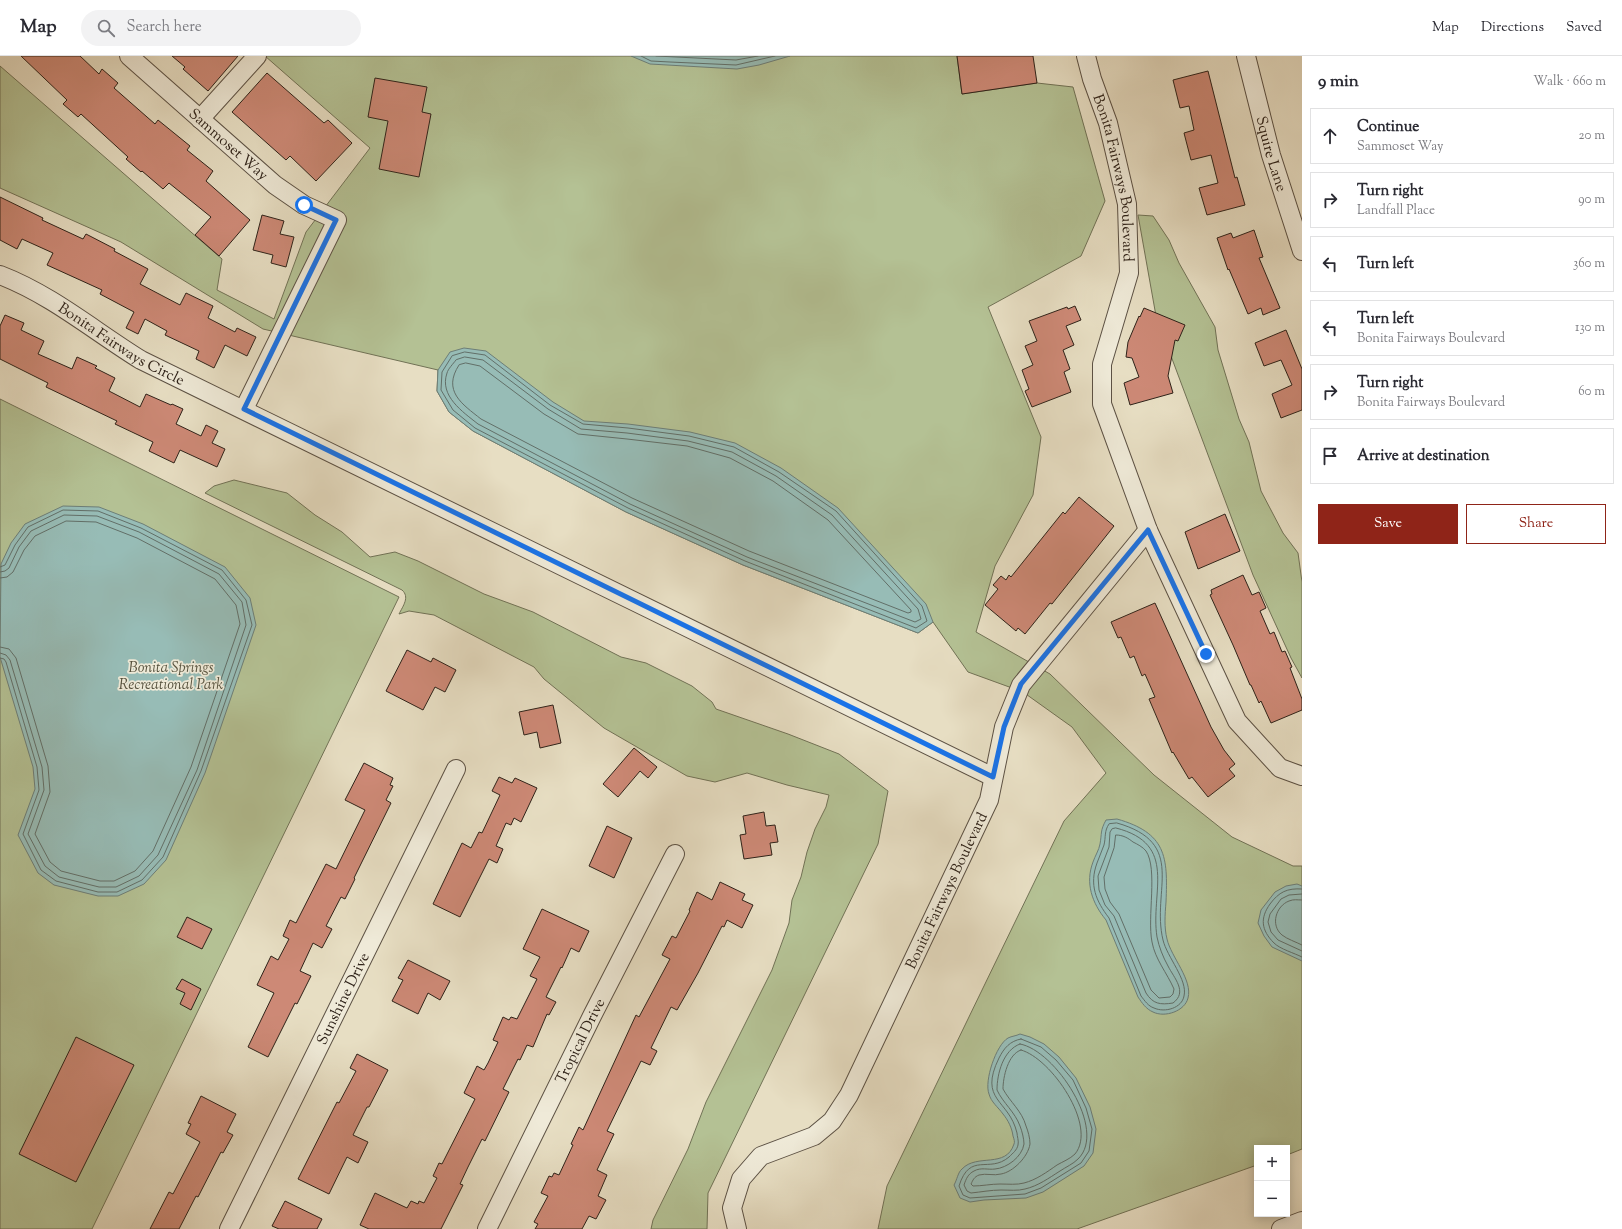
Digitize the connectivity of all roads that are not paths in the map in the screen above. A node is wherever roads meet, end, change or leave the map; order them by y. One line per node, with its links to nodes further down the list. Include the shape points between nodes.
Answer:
1 (129, 56): 5 (street, Sammoset Way)
2 (258, 56): 5 (street)
3 (1086, 56): 9 (street, Bonita Fairways Boulevard, via 1108,123 1127,204 1129,273 1102,364 1102,404)
4 (1246, 56): 6 (street, Squire Lane, via 1271,155)
5 (200, 119): 8 (street, Sammoset Way, via 289,196 336,220)
6 (1302, 251)
7 (0, 275): 8 (street, Bonita Fairways Circle, via 64,308 141,360)
8 (244, 409): 12 (street, Bonita Fairways Circle)
9 (1148, 530): 11 (street, Bonita Fairways Boulevard, via 1237,721 1280,768); 12 (street, Bonita Fairways Boulevard, via 1021,684 1004,727)
10 (456, 768): 15 (street, Sunshine Drive)
11 (1302, 776)
12 (993, 777): 17 (street, Bonita Fairways Boulevard, via 989,800 849,1095 832,1121 814,1136 760,1156 741,1179 732,1208)
13 (675, 854): 16 (street, Tropical Drive)
14 (1302, 1221): 18 (street)
15 (229, 1229)
16 (487, 1229)
17 (737, 1229)
18 (1280, 1229)

